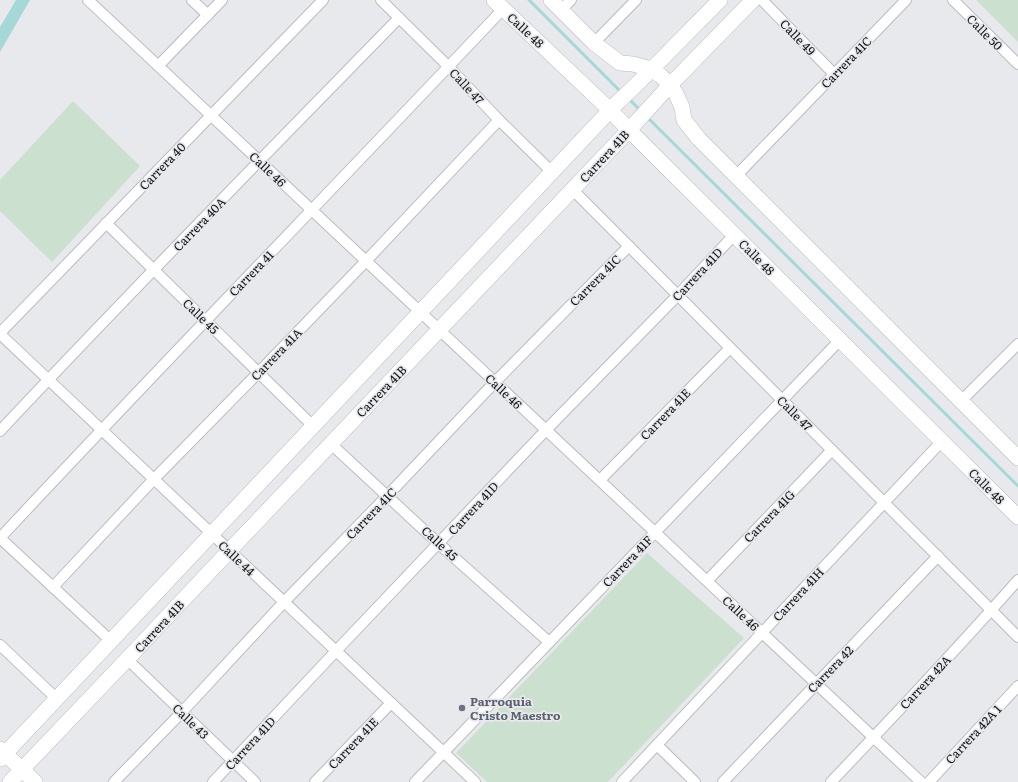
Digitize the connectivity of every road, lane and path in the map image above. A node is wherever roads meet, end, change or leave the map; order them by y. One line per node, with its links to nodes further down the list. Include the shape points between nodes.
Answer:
1 (88, 0): 18 (street, Calle 46)
2 (192, 0): 14 (street)
3 (222, 0): 14 (street)
4 (323, 0): 24 (street, Carrera 40)
5 (381, 0): 15 (street, Calle 47)
6 (636, 0): 16 (street)
7 (720, 0): 20 (street, Carrera 41B)
8 (753, 0): 22 (street, Carrera 41B)
9 (762, 0): 21 (street, Calle 49)
10 (906, 0): 21 (street, Carrera 41C)
11 (953, 0): 17 (street, Calle 50)
12 (561, 3): 16 (street)
13 (498, 4): 19 (street, Carrera 41); 23 (street, Calle 48)
14 (208, 15): 18 (street)
15 (399, 18): 19 (street, Calle 47); 27 (street, Carrera 40A)
16 (594, 43): 20 (street, via 620,63)
17 (1018, 64)
18 (158, 66): 24 (street, Calle 46)
19 (448, 66): 25 (street, Calle 47); 31 (street, Carrera 41)
20 (651, 69): 22 (street); 23 (street, Carrera 41B)
21 (834, 74): 29 (street, Carrera 41C)
22 (670, 85): 26 (street, Carrera 41B); 29 (street, via 682,106 684,120)
23 (614, 106): 26 (street, Calle 48); 28 (street, Carrera 41B)
24 (211, 116): 27 (street, Calle 46); 32 (street, Carrera 40)
25 (499, 120): 28 (street, Calle 47); 35 (street, Carrera 41A)
26 (632, 126): 30 (street, Carrera 41B); 33 (street, Calle 48)
27 (260, 161): 31 (street, Calle 46); 36 (street, Carrera 40A)
28 (552, 172): 38 (street, Carrera 41B)
29 (736, 176): 49 (street)
30 (572, 189): 34 (street, Calle 47); 40 (street, Carrera 41B)
31 (312, 210): 35 (street, Calle 46); 39 (street, Carrera 41)
32 (106, 223): 36 (street, Calle 45); 41 (street, Carrera 40)
33 (734, 235): 37 (street, Carrera 41D); 42 (street, Calle 48)
34 (629, 246): 37 (street, Calle 47); 47 (street, Carrera 41C)
35 (366, 261): 38 (street, Calle 46); 45 (street, Carrera 41A)
36 (154, 270): 39 (street, Calle 45); 46 (street, Carrera 40A)
37 (678, 295): 44 (street, Calle 47); 52 (street, Carrera 41D)
38 (420, 312): 40 (street, Calle 46); 50 (street, Carrera 41B)
39 (205, 320): 45 (street, Calle 45); 51 (street, Carrera 41)
40 (439, 330): 47 (street, Calle 46); 55 (street, Carrera 41B)
41 (0, 333): 46 (street, Calle 44)
42 (840, 340): 48 (street, Carrera 41F); 54 (street, Calle 48)
43 (1018, 344): 49 (street)
44 (730, 348): 48 (street, Calle 47); 59 (street, Carrera 41E)
45 (258, 373): 50 (street, Calle 45); 58 (street, Carrera 41A)
46 (48, 380): 51 (street, Calle 44); 53 (street, Carrera 40A)
47 (495, 382): 52 (street, Calle 46); 60 (street, Carrera 41C)
48 (782, 400): 56 (street, Calle 47); 63 (street, Carrera 41F)
49 (961, 401): 57 (street)
50 (313, 426): 64 (street, Carrera 41B)
51 (101, 429): 58 (street, Calle 44); 65 (street, Carrera 41)
52 (546, 430): 59 (street, Calle 46); 66 (street, Carrera 41D)
53 (0, 431)
54 (942, 441): 61 (street, Carrera 41H); 62 (street, Calle 48)
55 (331, 444): 60 (street, Calle 45); 67 (street, Carrera 41B)
56 (832, 450): 61 (street, Calle 47); 70 (street, Carrera 41G)
57 (1018, 458)
58 (154, 479): 64 (street, Calle 44); 71 (street, Carrera 41A)
59 (600, 480): 63 (street, Calle 46)
60 (388, 496): 66 (street, Calle 45); 72 (street, Carrera 41C)
61 (884, 503): 68 (street, Calle 47); 74 (street, Carrera 41H)
62 (1018, 517)
63 (655, 532): 70 (street, Calle 46); 77 (street, Carrera 41F)
64 (212, 534): 67 (street, Calle 44); 76 (street, Carrera 41B)
65 (0, 538): 71 (street)
66 (439, 544): 77 (street, Calle 45); 79 (street, Carrera 41D)
67 (230, 550): 72 (street, Calle 44); 80 (street, Carrera 41B)
68 (938, 556): 73 (street, Calle 47); 81 (street, Carrera 42)
69 (1018, 580): 73 (street, Carrera 42A)
70 (707, 581): 74 (street, Calle 46)
71 (53, 587): 76 (street)
72 (284, 602): 79 (street, Calle 44); 85 (street, Carrera 41C)
73 (991, 611): 75 (street, Calle 47); 86 (street, Carrera 42A)
74 (762, 633): 81 (street, Calle 46); 87 (street, Carrera 41H)
75 (1018, 637)
76 (111, 641): 83 (street, Carrera 41B)
77 (549, 642): 88 (street, Carrera 41F)
78 (0, 645): 83 (street)
79 (336, 651): 84 (street, Calle 44); 90 (street, Carrera 41D)
80 (127, 660): 85 (street, Calle 43); 91 (street, Carrera 41B)
81 (816, 684): 86 (street, Calle 46); 102 (street, Carrera 42)
82 (1018, 686): 105 (street, Carrera 42A 1)
83 (57, 698): 89 (street, Carrera 41B)
84 (391, 703): 88 (street, Calle 44); 97 (street, Carrera 41E)
85 (182, 712): 90 (street, Calle 43); 94 (street, Carrera 41C)
86 (874, 737): 103 (street, Carrera 42A); 104 (street, Calle 46)
87 (657, 745): 100 (street, Carrera 41H); 101 (street)
88 (443, 752): 98 (street, Carrera 41F); 99 (street, Calle 44)
89 (2, 754): 91 (street)
90 (233, 761): 95 (street, Carrera 41D); 96 (street, Calle 43)
91 (22, 770): 92 (street, Carrera 41B); 93 (street)
92 (10, 782)
93 (35, 782)
94 (114, 782)
95 (213, 782)
96 (255, 782)
97 (315, 782)
98 (415, 782)
99 (475, 782)
100 (622, 782)
101 (695, 782)
102 (723, 782)
103 (830, 782)
104 (921, 782)
105 (929, 782)

